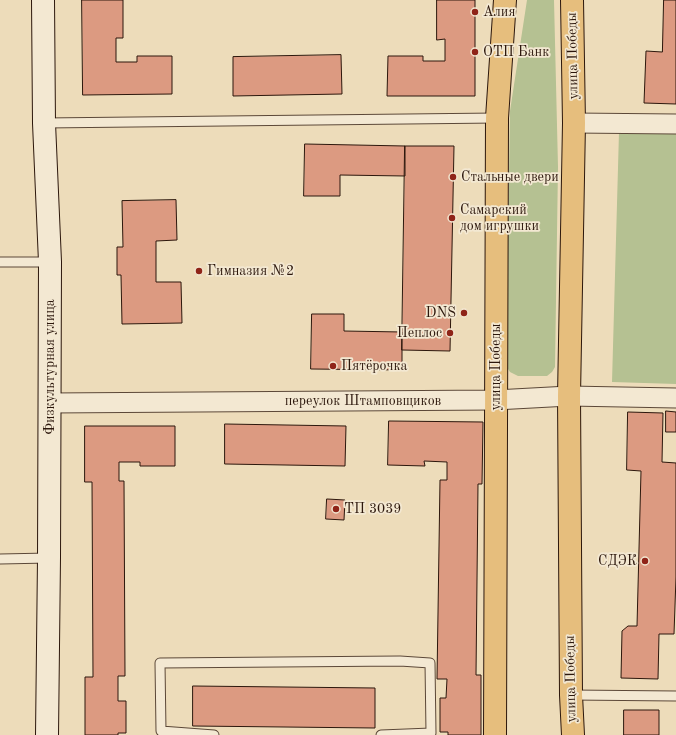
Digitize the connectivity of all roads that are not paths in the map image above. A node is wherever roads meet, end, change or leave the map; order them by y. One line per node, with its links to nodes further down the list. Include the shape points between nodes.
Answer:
1 (43, 0): 5 (street, Физкультурная улица)
2 (506, 0): 4 (main road, улица Победы)
3 (572, 0): 6 (main road, улица Победы)
4 (497, 118): 5 (lane); 12 (main road, улица Победы)
5 (44, 123): 9 (street, Физкультурная улица)
6 (574, 123): 7 (street); 10 (main road, улица Победы)
7 (676, 124)
8 (0, 262): 9 (lane)
9 (50, 262): 13 (street, Физкультурная улица)
10 (570, 396): 11 (street, переулок Штамповщиков); 12 (street, переулок Штамповщиков); 16 (main road, улица Победы)
11 (676, 398)
12 (495, 400): 13 (street, переулок Штамповщиков); 21 (main road, улица Победы)
13 (50, 403): 14 (street, Физкультурная улица)
14 (50, 558): 15 (lane); 18 (street, Физкультурная улица)
15 (0, 559)
16 (571, 696): 17 (lane); 22 (main road, улица Победы)
17 (676, 696)
18 (47, 735)
19 (214, 735): 20 (lane, via 161,731 160,663 430,663 431,733)
20 (382, 735)
21 (495, 735)
22 (573, 735)

